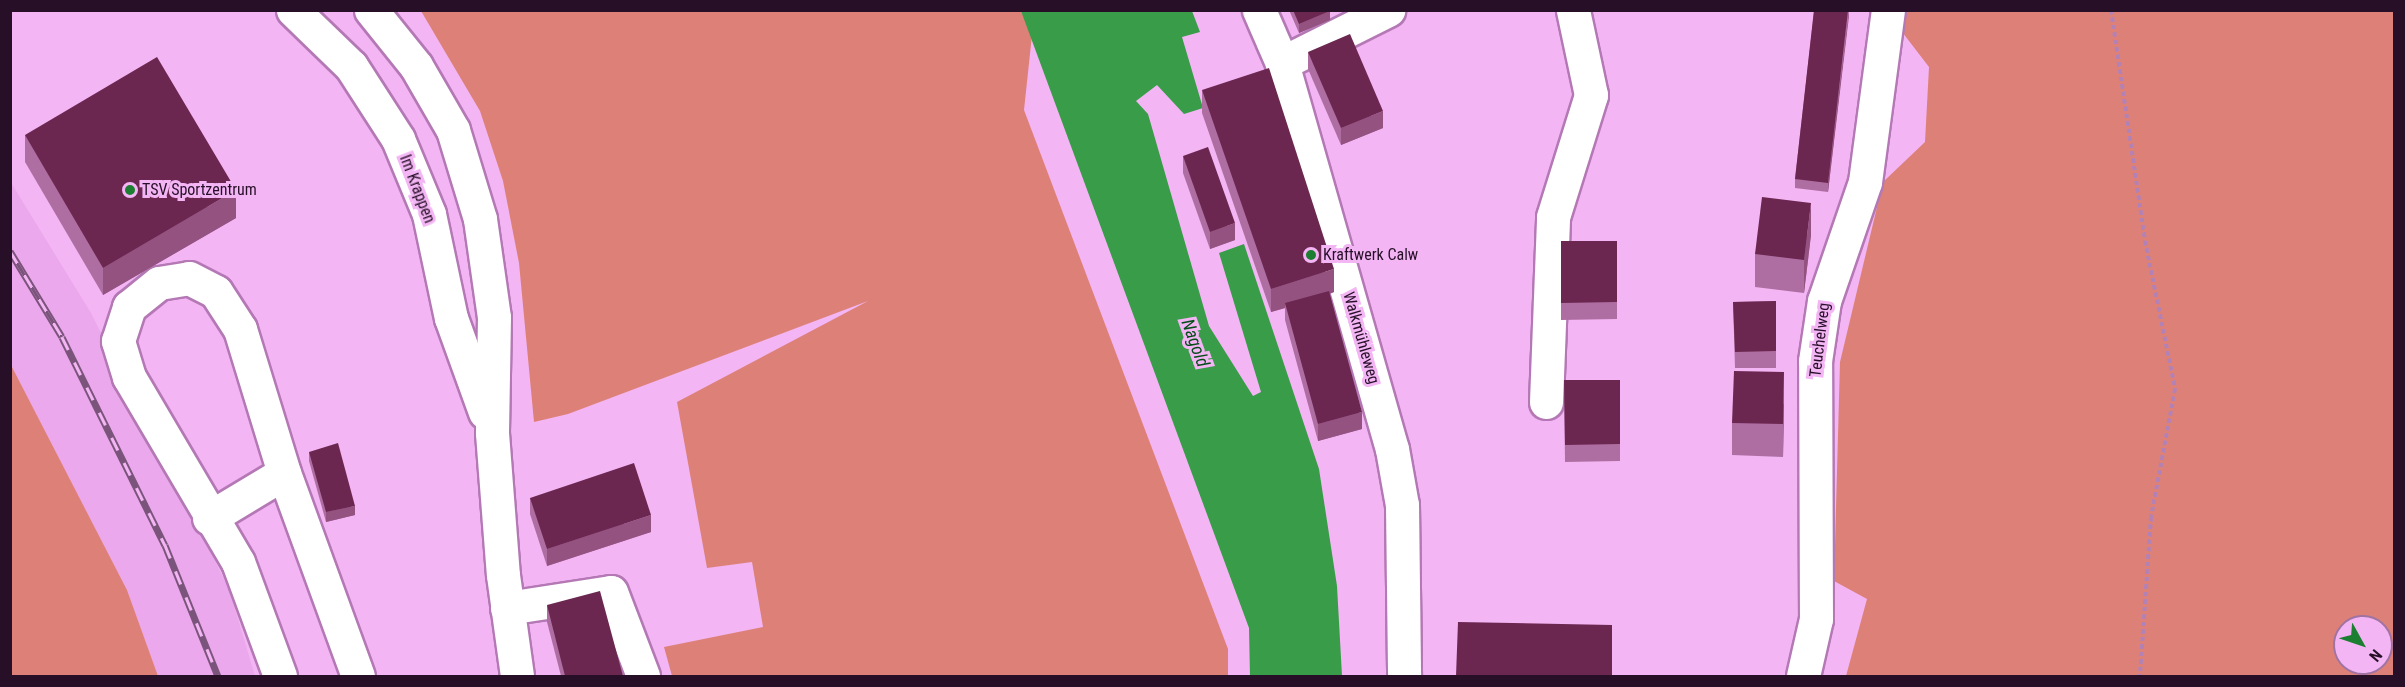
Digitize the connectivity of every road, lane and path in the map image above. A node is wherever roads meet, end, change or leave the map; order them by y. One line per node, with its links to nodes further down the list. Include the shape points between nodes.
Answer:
1 (293, 10): 12 (street, Im Krappen, via 351,66 398,139 429,214 452,318)
2 (371, 10): 12 (street, Im Krappen, via 416,66 453,130 480,219 494,317)
3 (1259, 10): 9 (street, Walkmühleweg)
4 (1388, 10): 9 (street)
5 (1573, 10): 11 (street, via 1591,95 1553,217)
6 (1871, 10): 10 (street)
7 (1888, 10): 10 (street, Teuchelweg)
8 (2111, 10): 22 (path, via 2145,241 2175,389 2151,517)
9 (1282, 63): 20 (street, Walkmühleweg, via 1392,449 1402,506)
10 (1882, 63): 21 (street, Teuchelweg, via 1865,182 1824,301 1815,361 1816,619)
11 (1546, 402)
12 (492, 433): 15 (street, Im Krappen)
13 (284, 473): 14 (street); 14 (street, via 240,329 216,292 189,278 159,282 129,307 118,341 129,377); 17 (street)
14 (209, 518): 16 (street, via 238,562)
15 (507, 608): 18 (street, Im Krappen); 19 (street, via 611,592)
16 (280, 676)
17 (358, 676)
18 (517, 676)
19 (643, 676)
20 (1404, 676)
21 (1803, 676)
22 (2140, 676)

